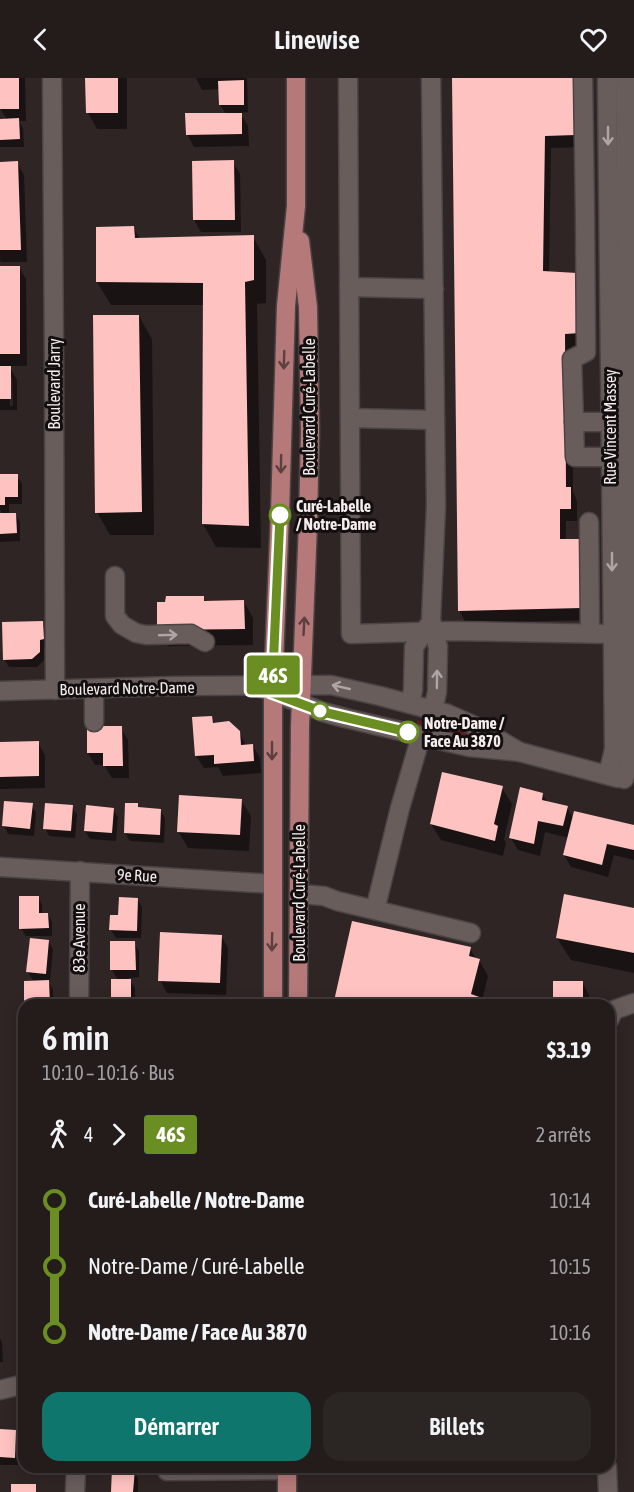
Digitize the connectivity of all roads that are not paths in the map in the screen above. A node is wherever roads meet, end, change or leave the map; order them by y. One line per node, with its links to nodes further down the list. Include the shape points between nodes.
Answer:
1 (52, 78): 27 (street, Boulevard Jarry)
2 (296, 78): 8 (main road, Boulevard Curé-Labelle)
3 (348, 78): 9 (street)
4 (431, 78): 10 (street)
5 (583, 78): 11 (street)
6 (608, 78): 12 (street, Rue Vincent Massey, one-way to 12)
7 (625, 78): 16 (street, Rue Vincent Massey)
8 (296, 206): 24 (main road, Boulevard Curé-Labelle, one-way to 8, via 309,381 308,307); 25 (main road, Boulevard Curé-Labelle, one-way to 25, via 286,306 280,513)
9 (349, 287): 10 (street); 13 (street)
10 (434, 289): 14 (street)
11 (586, 352): 12 (street); 15 (street, via 572,359)
12 (610, 352): 16 (street, Rue Vincent Massey)
13 (350, 418): 14 (street); 20 (street, via 351,634)
14 (435, 420): 20 (street, via 436,506)
15 (574, 422): 16 (street); 17 (street, via 575,457)
16 (619, 422): 17 (street, Rue Vincent Massey); 18 (street, Rue Vincent Massey)
17 (610, 457): 18 (street, Rue Vincent Massey)
18 (620, 522): 21 (street, via 582,522); 22 (street, Rue Vincent Massey, one-way to 22); 35 (street, Rue Vincent Massey, via 631,742 630,760)
19 (122, 576): 23 (street, one-way to 23, via 115,616 122,625 136,633 191,634)
20 (429, 628): 21 (street); 30 (street, via 414,647); 31 (street, one-way to 20, via 438,647)
21 (590, 633): 22 (street)
22 (612, 634): 35 (street, Rue Vincent Massey, via 614,749)
23 (205, 642)
24 (301, 685): 25 (street, Boulevard Notre-Dame); 29 (main road, Boulevard Curé-Labelle); 30 (street, Boulevard Notre-Dame, one-way to 24, via 331,685)
25 (266, 688): 26 (street, Boulevard Notre-Dame); 29 (street, Boulevard Notre-Dame); 38 (main road, Boulevard Curé-Labelle, one-way to 38)
26 (94, 689): 27 (street, Boulevard Notre-Dame); 32 (street)
27 (55, 690): 28 (street, Boulevard Notre-Dame)
28 (0, 691)
29 (301, 703): 33 (street, Boulevard Notre-Dame); 39 (main road, Boulevard Curé-Labelle)
30 (411, 704): 31 (street, Boulevard Notre-Dame)
31 (433, 710): 34 (street, Boulevard Notre-Dame, via 475,726)
32 (94, 722)
33 (421, 736): 34 (street, Boulevard Notre-Dame, via 469,747); 40 (street)
34 (520, 752): 35 (street, Boulevard Notre-Dame)
35 (622, 779)
36 (0, 867): 37 (street, 9e Rue)
37 (80, 871): 38 (street, 9e Rue); 42 (street, 83e Avenue)
38 (273, 884): 43 (main road, Boulevard Curé-Labelle, one-way to 43)
39 (299, 894): 40 (street, via 324,896); 44 (main road, Boulevard Curé-Labelle)
40 (375, 910): 41 (street)
41 (471, 933)
42 (79, 999)
43 (273, 999)
44 (298, 999)
45 (634, 1003): 46 (street)
46 (615, 1010)
47 (18, 1386): 48 (street)
48 (0, 1390)
49 (76, 1473): 52 (street)
50 (287, 1473): 53 (main road)
51 (607, 1473): 54 (street)
52 (75, 1492)
53 (287, 1492)
54 (608, 1492)

